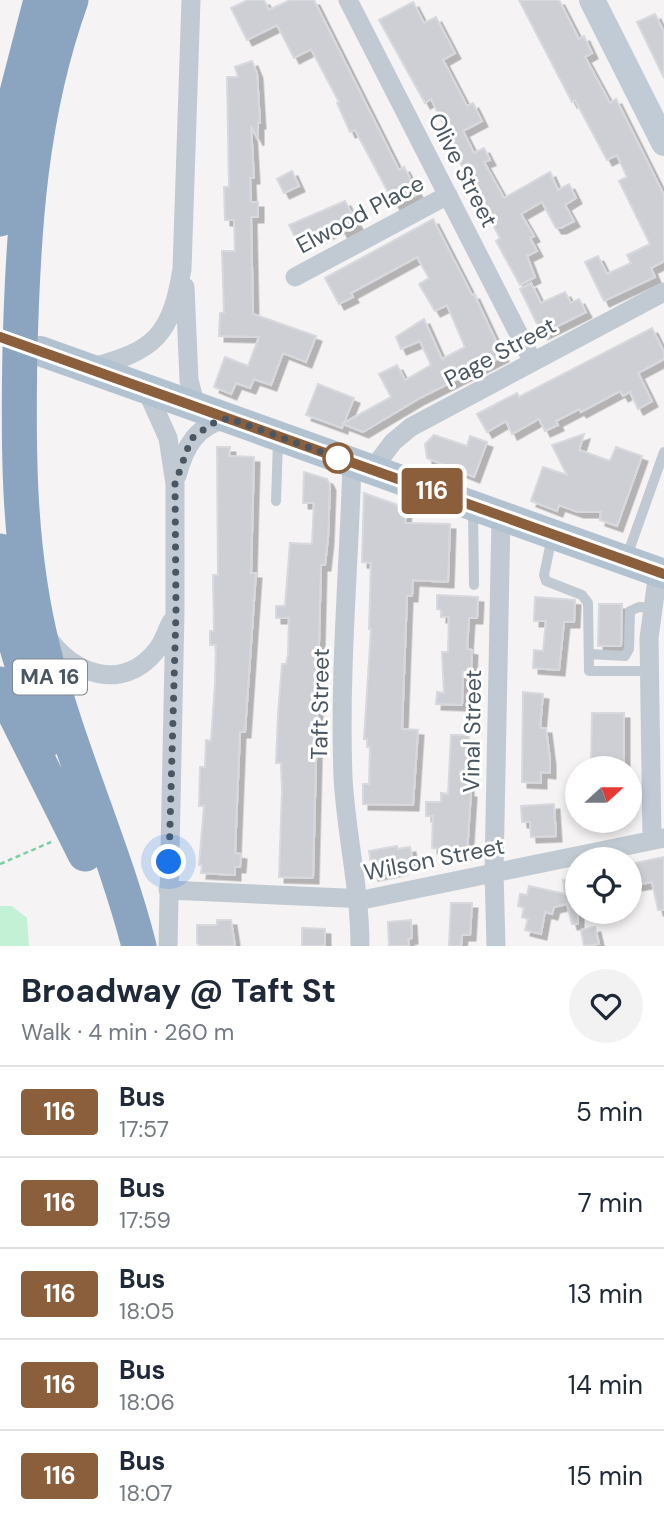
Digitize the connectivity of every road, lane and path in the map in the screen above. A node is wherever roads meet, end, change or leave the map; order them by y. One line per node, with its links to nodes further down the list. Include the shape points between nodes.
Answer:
1 (41, 0): 12 (highway, via 12,115)
2 (71, 0): 9 (highway, MA 16)
3 (83, 0): 9 (street)
4 (176, 0): 8 (street)
5 (191, 0): 8 (street)
6 (348, 0): 11 (street, Olive Street)
7 (592, 0): 10 (street)
8 (189, 23): 13 (street)
9 (57, 43): 33 (highway, MA 16, via 30,165 22,291 20,498)
10 (664, 143)
11 (448, 195): 14 (street, Elwood Place); 17 (street, Olive Street)
12 (0, 219)
13 (182, 269): 18 (street, via 176,307 160,333 132,353); 20 (street, via 189,380)
14 (295, 277)
15 (664, 292): 17 (street, Page Street)
16 (40, 351): 18 (main road)
17 (533, 362): 24 (street, Page Street, via 411,427)
18 (88, 369): 19 (main road)
19 (146, 389): 20 (main road); 25 (street, via 166,431)
20 (196, 407): 21 (main road)
21 (228, 418): 22 (main road); 25 (street, via 191,439)
22 (279, 437): 24 (main road); 26 (lane)
23 (664, 452): 30 (lane)
24 (362, 467): 27 (main road); 45 (street, Taft Street, via 343,755 346,818)
25 (175, 484): 35 (street)
26 (276, 501)
27 (487, 511): 28 (main road); 32 (lane); 43 (street, Vinal Street)
28 (552, 534): 30 (main road); 36 (lane, via 544,578 582,595 588,603)
29 (0, 551): 41 (highway, MA 16, via 25,681)
30 (626, 560): 31 (main road)
31 (661, 573): 34 (street)
32 (474, 585)
33 (34, 607): 35 (street, via 45,633 64,657 83,670 103,675 129,671 150,658); 47 (highway, MA 16, via 57,702)
34 (652, 608): 36 (lane, via 631,611 625,656); 37 (street)
35 (176, 611): 44 (street)
36 (589, 654): 37 (lane, via 589,671)
37 (650, 671): 39 (street)
38 (0, 684): 41 (highway)
39 (657, 734): 40 (street)
40 (658, 839): 43 (street, Wilson Street)
41 (70, 847): 42 (path); 46 (highway, MA 16)
42 (0, 863)
43 (494, 872): 45 (street, Wilson Street); 50 (street, Vinal Street)
44 (168, 890): 45 (street, Wilson Street); 48 (street)
45 (359, 900): 49 (street, Taft Street)
46 (114, 946)
47 (139, 946)
48 (168, 946)
49 (360, 946)
50 (496, 946)

